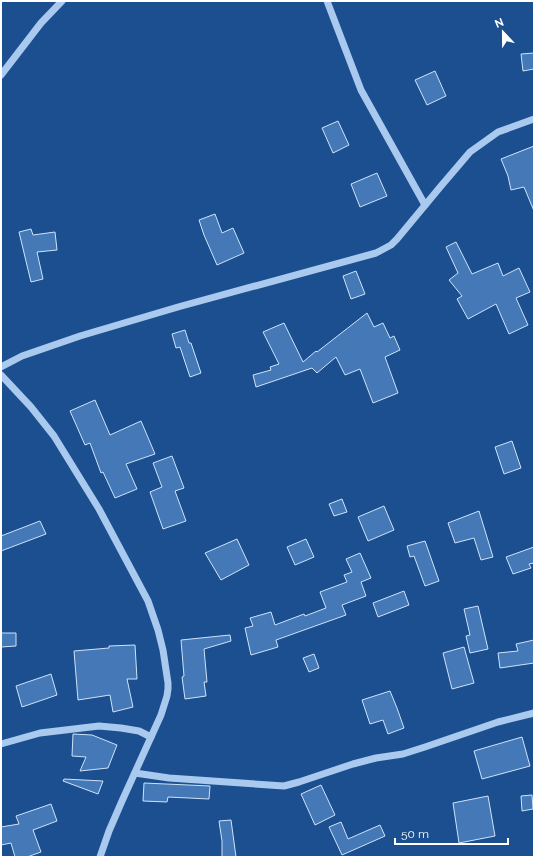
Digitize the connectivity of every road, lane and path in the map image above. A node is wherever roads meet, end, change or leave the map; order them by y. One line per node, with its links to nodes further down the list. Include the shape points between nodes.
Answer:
1 (62, 1): 3 (street, via 41,23)
2 (327, 1): 5 (street, via 361,90)
3 (1, 75)
4 (534, 119): 5 (street, via 498,132 470,152)
5 (425, 205): 6 (street, via 391,245 376,253 80,336)
6 (1, 366)
7 (1, 375): 9 (street, via 54,436 99,509 148,601 163,650 168,683 167,696)
8 (534, 713): 11 (street, via 498,722 403,754 353,764 284,786 169,778)
9 (151, 737): 10 (street, via 139,731 99,726 40,734); 11 (street)
10 (1, 744)
11 (135, 773): 12 (street)
12 (100, 857)

